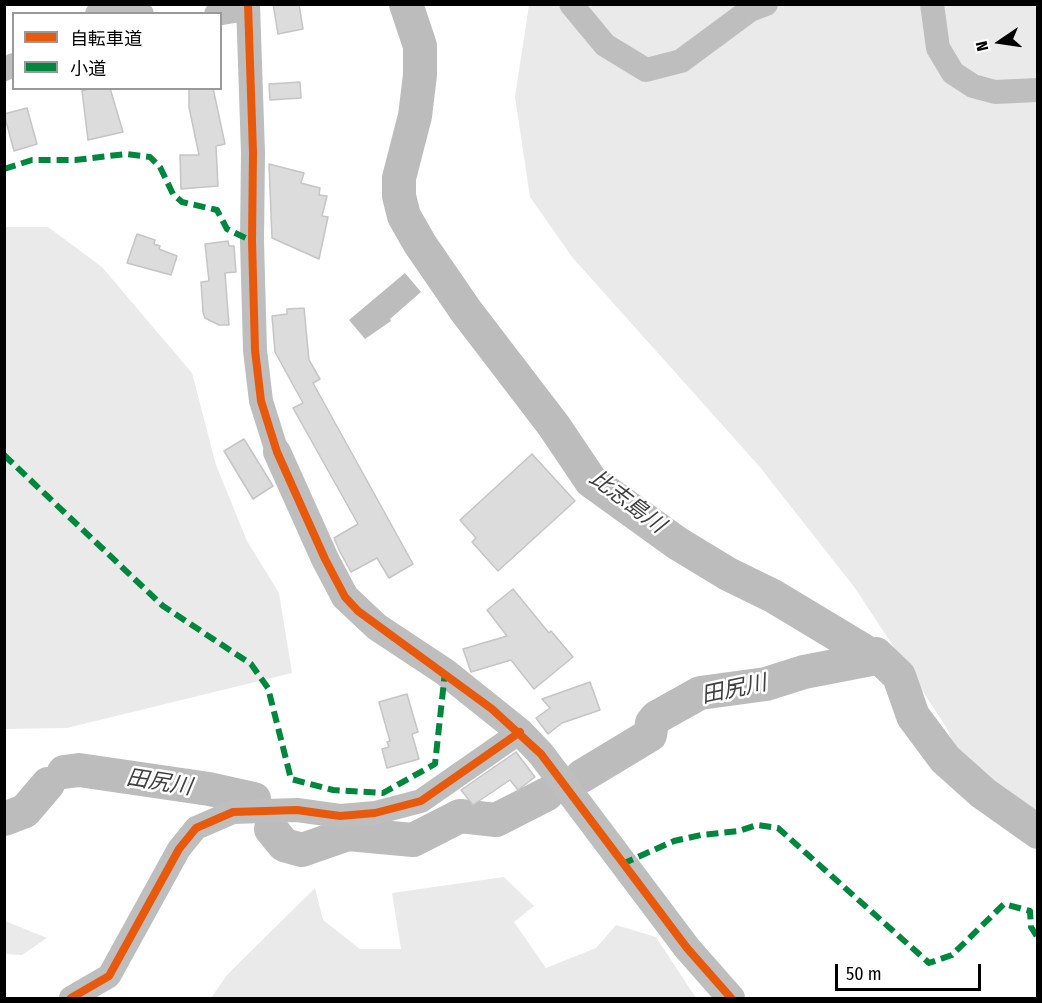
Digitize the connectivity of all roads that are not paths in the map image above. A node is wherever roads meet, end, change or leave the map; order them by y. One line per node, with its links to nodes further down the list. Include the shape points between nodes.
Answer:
1 (570, 4): 2 (street, via 605,45 646,70 681,61 750,10)
2 (766, 4)
3 (932, 4): 8 (street, via 938,48 953,74 973,86 995,92)
4 (248, 7): 7 (street); 9 (street, via 255,350 261,401)
5 (105, 12): 6 (street)
6 (132, 12)
7 (222, 13)
8 (1038, 90)
9 (278, 452): 10 (street, via 345,597 377,627 445,672)
10 (520, 732): 11 (street, via 422,801 375,813 340,816 297,810 233,812 196,828 179,849 109,976); 12 (street, via 687,948)
11 (71, 999)
12 (732, 999)

